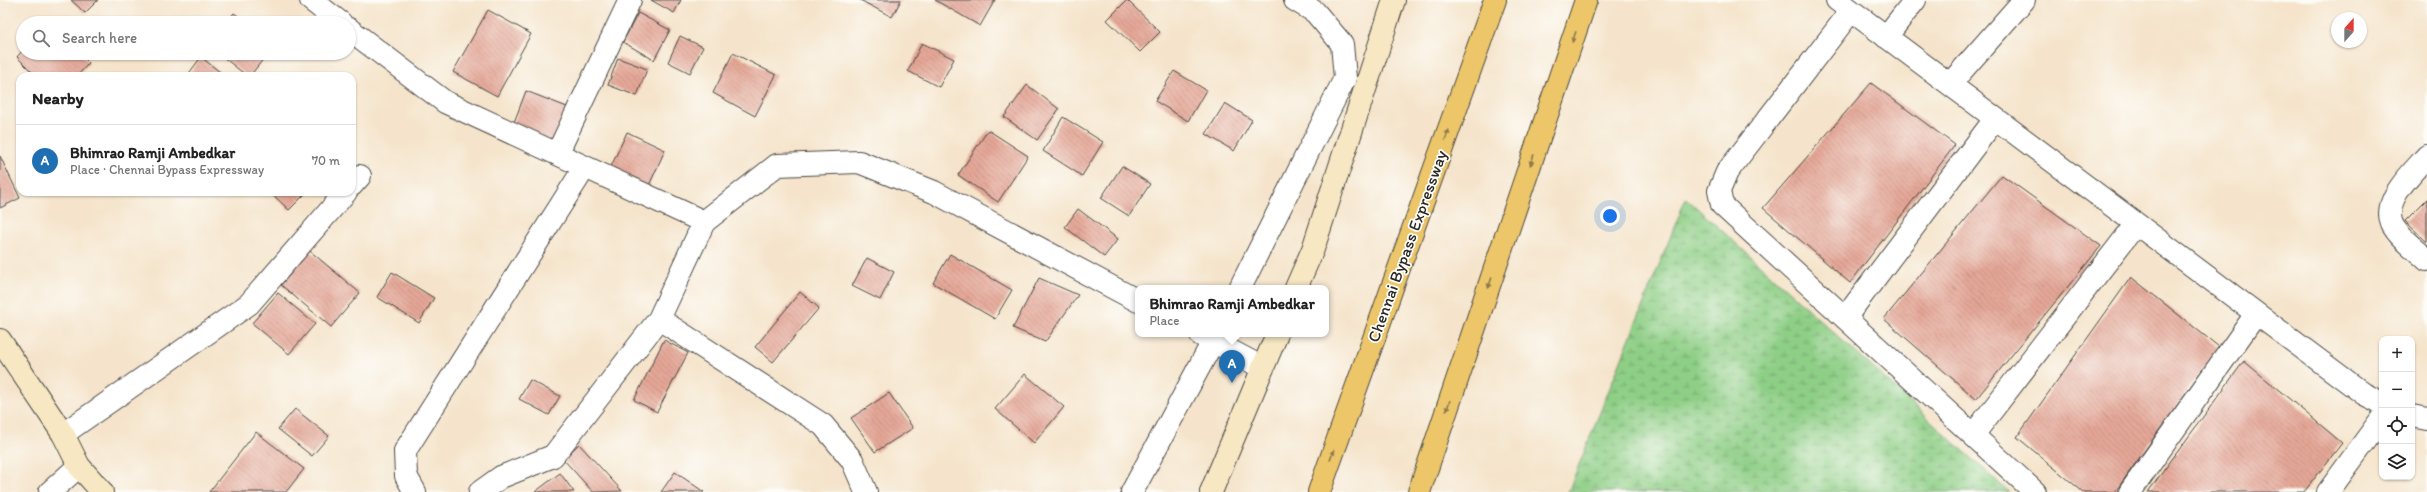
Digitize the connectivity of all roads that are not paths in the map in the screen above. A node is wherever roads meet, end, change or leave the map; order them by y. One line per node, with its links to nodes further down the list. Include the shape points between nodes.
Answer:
1 (311, 0): 10 (street)
2 (630, 0): 15 (street)
3 (1296, 0): 22 (street, via 1315,12 1342,44 1345,78)
4 (1394, 0): 23 (street, via 1313,248)
5 (1495, 0): 47 (highway, Chennai Bypass Expressway, one-way to 5)
6 (1586, 0): 48 (highway, one-way to 48)
7 (1915, 0): 12 (street)
8 (2024, 0): 13 (street)
9 (1844, 5): 12 (street); 26 (street, via 1726,172 1719,191 1722,205)
10 (332, 16)
11 (356, 34): 15 (street, via 445,102)
12 (1886, 36): 13 (street)
13 (1950, 84): 14 (street)
14 (1996, 119): 20 (street); 26 (street)
15 (557, 154): 17 (street)
16 (2427, 156): 21 (street, via 2398,191 2389,210 2393,225)
17 (586, 167): 19 (street); 42 (street, via 405,451 406,476)
18 (343, 196): 37 (street, via 249,304)
19 (704, 222): 24 (street, via 777,165 859,162 934,192); 27 (street)
20 (2136, 224): 25 (street); 38 (street)
21 (2427, 260)
22 (1242, 285)
23 (1297, 285)
24 (1135, 299)
25 (2256, 314): 33 (street, via 2364,394); 50 (street)
26 (1845, 318): 38 (street)
27 (658, 319): 43 (street, via 553,456 501,477); 44 (street, via 823,425 852,460)
28 (1210, 337): 45 (street)
29 (1212, 337): 32 (street)
30 (1276, 337): 32 (street)
31 (0, 340): 37 (street)
32 (1263, 368): 46 (street)
33 (2379, 402)
34 (2415, 417): 35 (street)
35 (2427, 419)
36 (2379, 422): 51 (street)
37 (63, 434): 39 (street)
38 (1973, 435): 49 (street)
39 (79, 466): 40 (street); 41 (street)
40 (50, 492)
41 (102, 492)
42 (415, 492)
43 (480, 492)
44 (866, 492)
45 (1132, 492)
46 (1211, 492)
47 (1319, 492)
48 (1419, 492)
49 (2034, 492)
50 (2130, 492)
51 (2328, 492)

